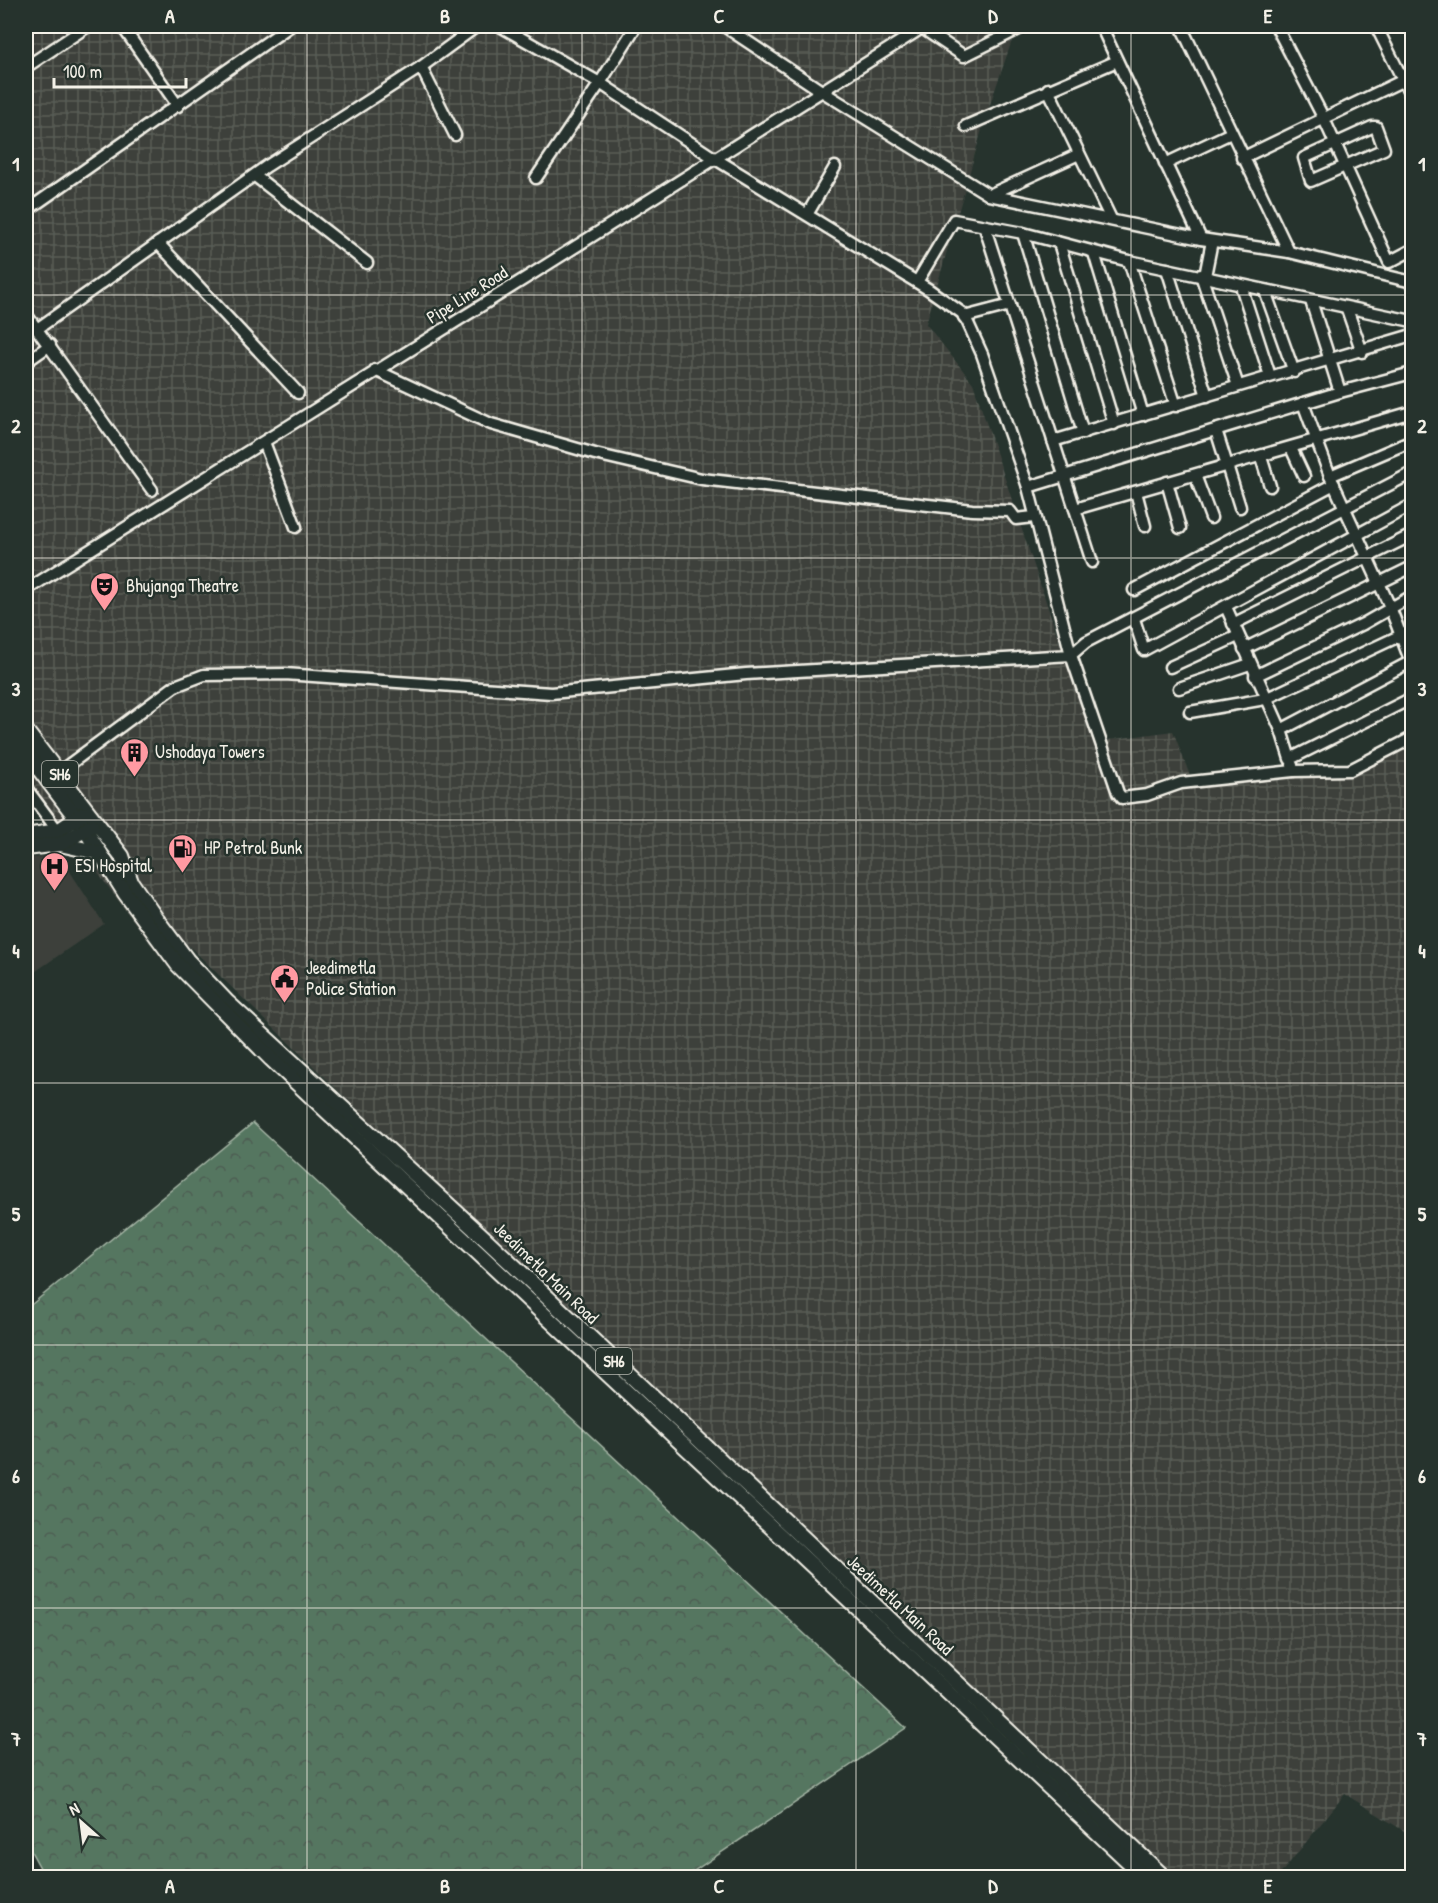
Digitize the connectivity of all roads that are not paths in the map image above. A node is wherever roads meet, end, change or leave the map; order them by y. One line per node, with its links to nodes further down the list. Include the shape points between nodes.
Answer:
1 (88, 26): 15 (street)
2 (122, 26): 22 (street)
3 (290, 26): 22 (street)
4 (477, 26): 16 (street)
5 (500, 26): 18 (street)
6 (636, 26): 18 (street)
7 (724, 26): 20 (street)
8 (922, 26): 9 (street, via 964,56); 20 (street, Pipe Line Road)
9 (1025, 26)
10 (1101, 26): 14 (street)
11 (1182, 26): 25 (street)
12 (1276, 26): 23 (street)
13 (1376, 26): 17 (street)
14 (1117, 61): 19 (street); 31 (street)
15 (26, 67)
16 (421, 67): 26 (street); 34 (street)
17 (1408, 78): 21 (street); 23 (street)
18 (600, 83): 29 (street); 35 (street)
19 (1048, 89): 24 (street); 28 (street)
20 (823, 92): 29 (street, Pipe Line Road); 36 (street)
21 (1413, 98)
22 (178, 106): 37 (street)
23 (1324, 119): 27 (street); 30 (street)
24 (966, 126)
25 (1231, 133): 30 (street); 31 (street)
26 (455, 135)
27 (1335, 144): 33 (street); 33 (street, via 1304,158 1311,180); 33 (street, via 1376,128 1384,150)
28 (1079, 154): 36 (street); 39 (street)
29 (714, 158): 38 (street); 70 (street, Pipe Line Road)
30 (1242, 158): 46 (street)
31 (1165, 164): 42 (street)
32 (835, 167): 38 (street)
33 (1346, 167): 49 (street)
34 (255, 176): 43 (street); 50 (street)
35 (536, 177)
36 (989, 195): 39 (street)
37 (26, 211)
38 (808, 213): 54 (street)
39 (1111, 219): 42 (street)
40 (986, 228): 41 (street); 54 (street, via 954,220); 59 (street)
41 (1023, 233): 44 (street); 84 (street)
42 (1207, 240): 46 (street); 52 (street)
43 (158, 243): 64 (street); 76 (street)
44 (1059, 243): 47 (street); 82 (street)
45 (1413, 250): 49 (street)
46 (1288, 252): 53 (street)
47 (1094, 253): 48 (street); 81 (street)
48 (1129, 261): 51 (street); 79 (street)
49 (1389, 262): 53 (street)
50 (367, 263)
51 (1167, 269): 52 (street); 77 (street)
52 (1203, 275): 56 (street); 74 (street)
53 (1396, 278): 55 (street)
54 (917, 282): 62 (street)
55 (1413, 282)
56 (1241, 286): 57 (street); 73 (street)
57 (1265, 291): 58 (street); 71 (street)
58 (1311, 301): 60 (street); 68 (street)
59 (1010, 305): 62 (street); 85 (street)
60 (1347, 309): 63 (street); 67 (street)
61 (26, 314): 64 (street)
62 (964, 317): 99 (street, via 982,354)
63 (1413, 321)
64 (37, 328): 66 (street)
65 (1413, 335): 67 (street)
66 (50, 345): 69 (street); 100 (street)
67 (1362, 352): 68 (street)
68 (1329, 361): 71 (street); 75 (street)
69 (26, 362)
70 (375, 370): 88 (street, Pipe Line Road); 106 (street, via 491,424 702,479 1010,511 1016,519)
71 (1294, 372): 73 (street)
72 (1413, 373): 75 (street)
73 (1270, 376): 74 (street)
74 (1238, 386): 77 (street)
75 (1340, 392): 78 (street)
76 (298, 393)
77 (1207, 396): 79 (street)
78 (1303, 403): 83 (street); 86 (street)
79 (1176, 406): 81 (street)
80 (1413, 412): 86 (street)
81 (1143, 415): 82 (street)
82 (1114, 424): 84 (street)
83 (1216, 430): 91 (street); 95 (street)
84 (1083, 433): 85 (street)
85 (1053, 441): 95 (street)
86 (1316, 441): 89 (street); 96 (street)
87 (1413, 441): 96 (street)
88 (264, 442): 109 (street); 117 (street, Pipe Line Road)
89 (1291, 448): 90 (street); 94 (street)
90 (1261, 457): 91 (street); 98 (street)
91 (1228, 466): 93 (street); 103 (street)
92 (1413, 474): 105 (street)
93 (1195, 475): 97 (street); 107 (street)
94 (1304, 476)
95 (1064, 478): 99 (street); 104 (street)
96 (1332, 480): 105 (street); 118 (street)
97 (1167, 482): 101 (street); 110 (street)
98 (1270, 486)
99 (1028, 487): 106 (street)
100 (152, 490)
101 (1136, 492): 104 (street); 108 (street)
102 (1413, 505): 111 (street)
103 (1240, 507)
104 (1074, 509): 114 (street)
105 (1346, 509): 111 (street); 122 (street)
106 (1034, 518): 128 (street)
107 (1211, 518)
108 (1145, 526)
109 (296, 527)
110 (1180, 528)
111 (1357, 535): 113 (street); 120 (street)
112 (1413, 535): 113 (street)
113 (1368, 559): 116 (street); 123 (street)
114 (1092, 562)
115 (1413, 567): 116 (street)
116 (1380, 585): 121 (street); 127 (street)
117 (26, 590)
118 (1134, 590)
119 (1413, 596): 121 (street)
120 (1226, 607): 122 (street, via 1144,650); 123 (street)
121 (1390, 607): 126 (street); 132 (street)
122 (1134, 619): 128 (street, via 1086,642)
123 (1233, 624): 125 (street)
124 (1413, 630): 126 (street)
125 (1238, 636): 127 (street); 131 (street)
126 (1399, 637): 129 (street); 135 (street)
127 (1244, 649): 130 (street)
128 (1071, 655): 143 (street, via 1122,798 1147,795 1181,783); 144 (street, via 746,674 551,693 285,674 204,675 175,686)
129 (1412, 663): 137 (street)
130 (1250, 664): 132 (street); 133 (street)
131 (1170, 667)
132 (1255, 676): 135 (street)
133 (1179, 688)
134 (1413, 698): 142 (street)
135 (1265, 699): 136 (street); 137 (street)
136 (1190, 712)
137 (1281, 730): 142 (street)
138 (26, 731): 144 (main road, Jeedimetla Main Road / SH6)
139 (1413, 738): 143 (street, via 1350,770)
140 (26, 741): 146 (main road)
141 (26, 752): 146 (main road, Jeedimetla Main Road / SH6)
142 (1290, 759): 143 (street)
143 (1293, 771)
144 (59, 772): 152 (main road, Jeedimetla Main Road / SH6, via 122,856)
145 (26, 788): 149 (street)
146 (80, 816): 147 (main road, Jeedimetla Main Road / SH6); 149 (main road)
147 (89, 829): 149 (main road); 151 (main road, Jeedimetla Main Road / SH6); 152 (main road)
148 (26, 836): 149 (main road)
149 (59, 838): 150 (main road); 151 (main road)
150 (26, 848)
151 (100, 853): 153 (main road, Jeedimetla Main Road / SH6, via 178,965)
152 (131, 882): 153 (main road, Jeedimetla Main Road / SH6, via 187,960)
153 (275, 1055): 154 (main road, Jeedimetla Main Road / SH6); 155 (main road, Jeedimetla Main Road / SH6, via 479,1233)
154 (1146, 1878)
155 (1165, 1878)

